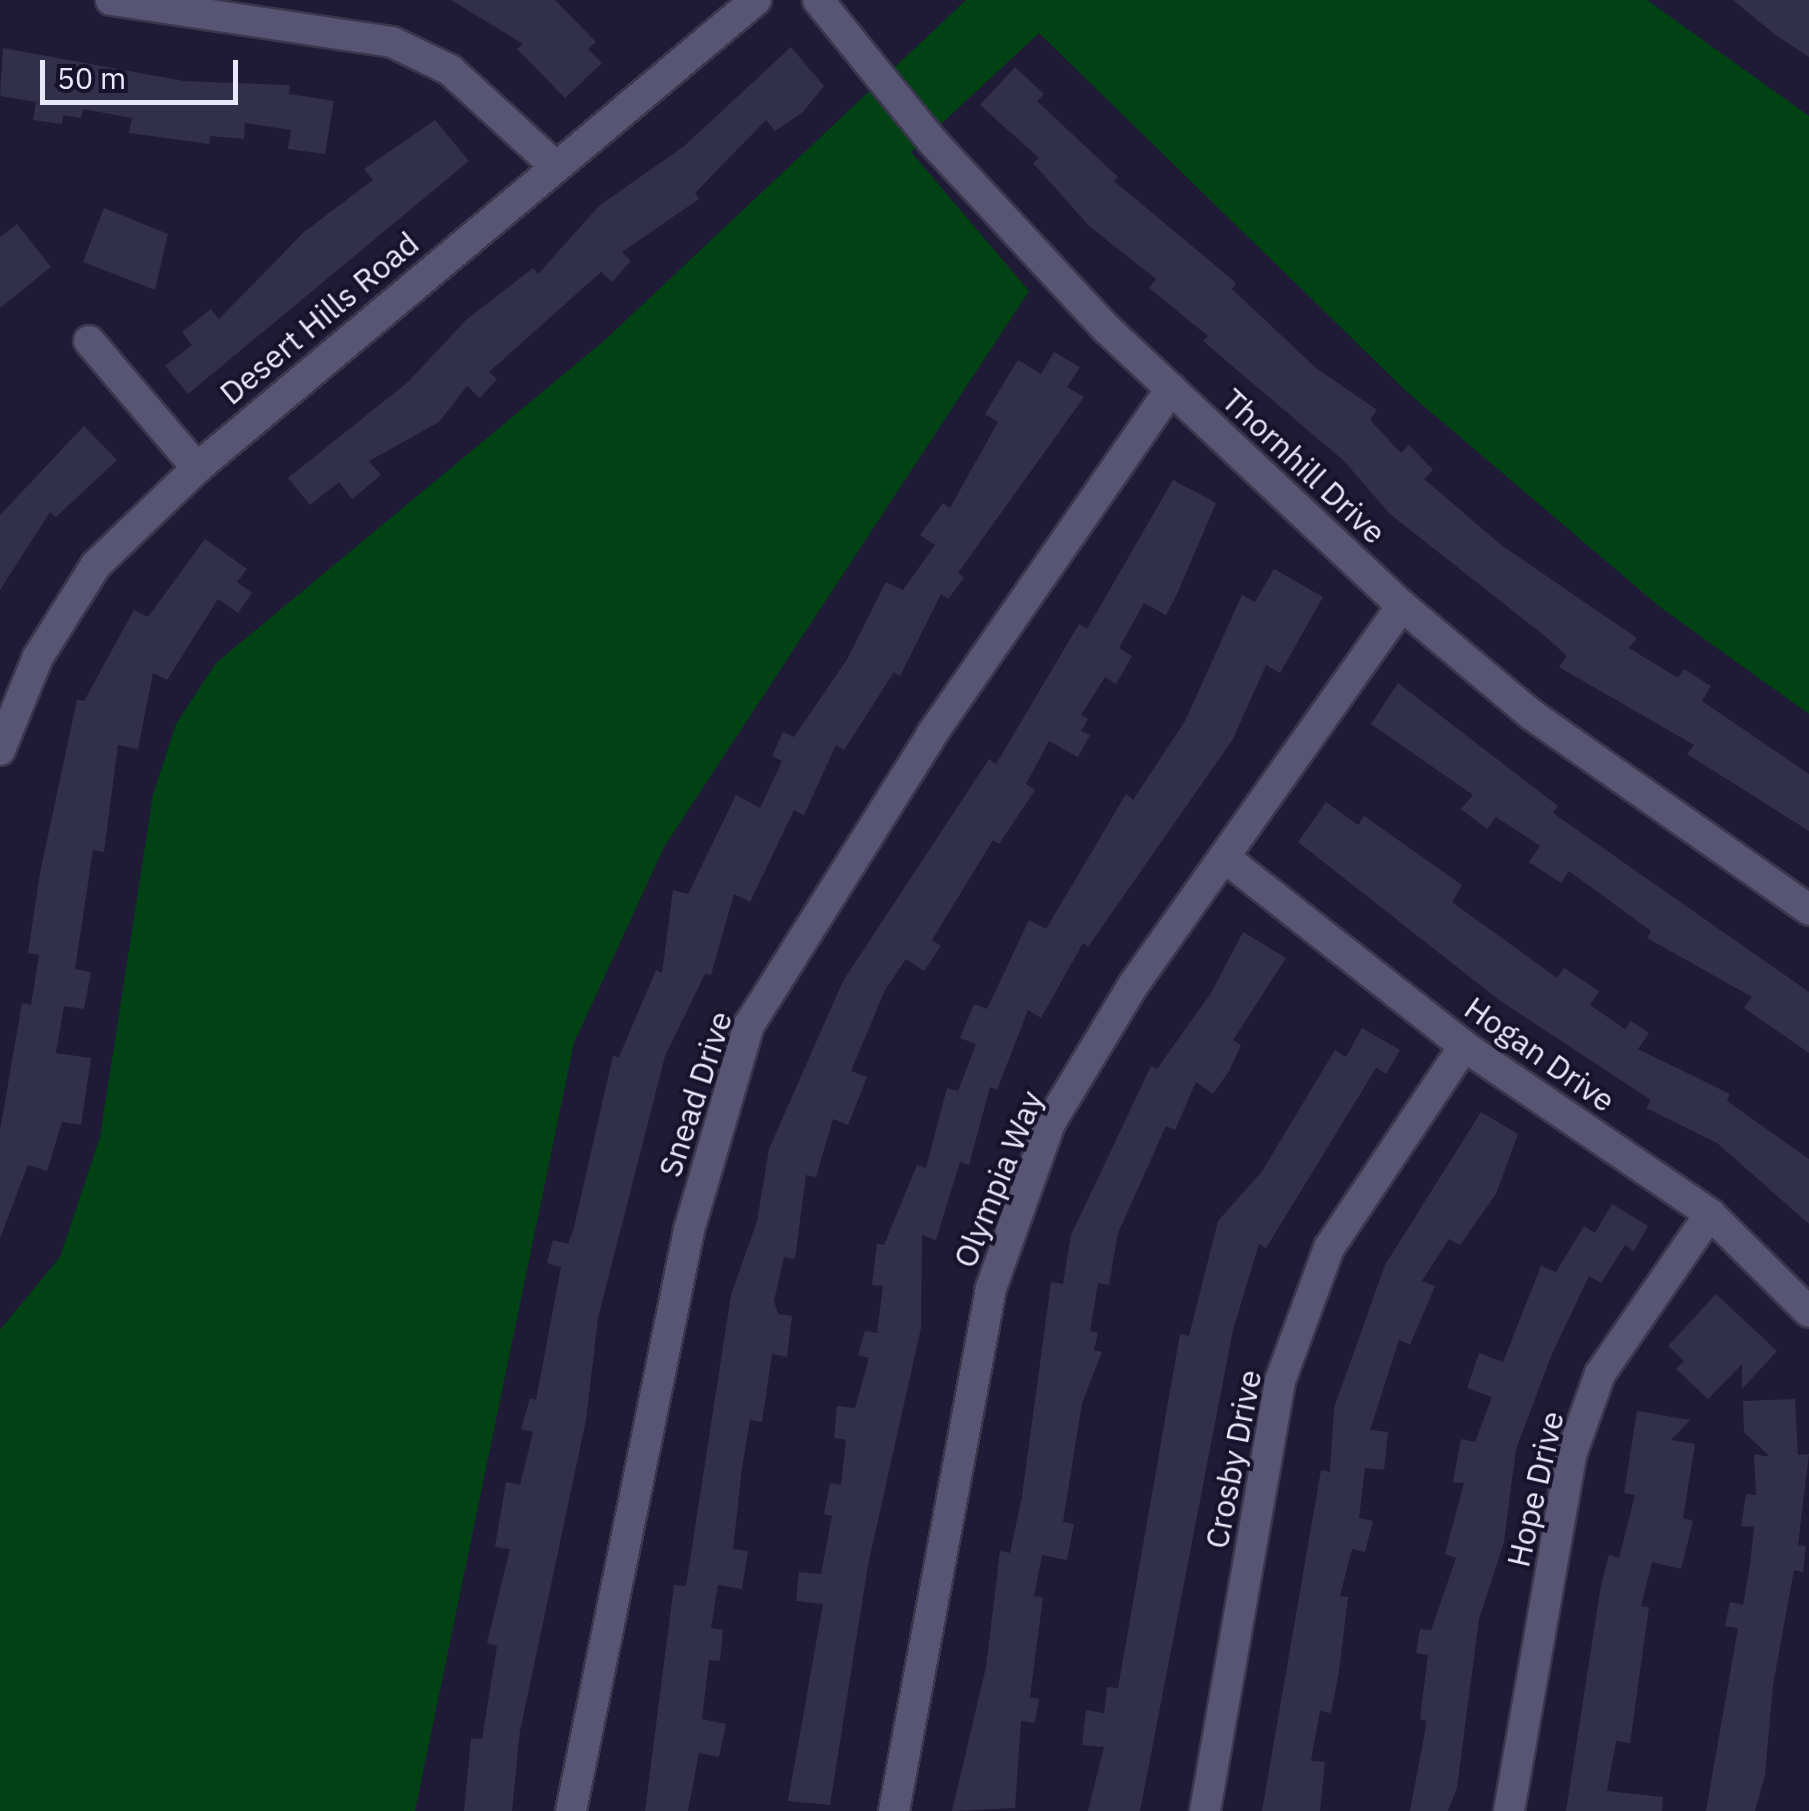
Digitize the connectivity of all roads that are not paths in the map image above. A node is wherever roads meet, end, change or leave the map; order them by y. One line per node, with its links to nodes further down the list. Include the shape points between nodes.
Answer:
1 (111, 0): 4 (street, via 392,42 450,70)
2 (756, 0): 4 (street, Desert Hills Road)
3 (818, 0): 6 (street, Thornhill Drive, via 932,141)
4 (553, 164): 7 (street, Desert Hills Road)
5 (89, 341): 7 (street)
6 (1171, 390): 8 (street, Thornhill Drive); 15 (street, Snead Drive, via 932,734 749,1025 689,1230)
7 (198, 468): 9 (street, Desert Hills Road, via 96,565 38,658)
8 (1402, 606): 10 (street, Olympia Way); 11 (street, Thornhill Drive, via 1532,715)
9 (0, 750)
10 (1224, 857): 12 (street, Hogan Drive); 16 (street, Olympia Way, via 1134,984 1050,1123 991,1288)
11 (1809, 910)
12 (1464, 1046): 13 (street, Hogan Drive); 17 (street, Crosby Drive, via 1330,1248 1280,1381)
13 (1710, 1214): 14 (street, Hogan Drive); 18 (street, Hope Drive, via 1600,1374 1572,1454)
14 (1809, 1312)
15 (571, 1811)
16 (894, 1811)
17 (1205, 1811)
18 (1509, 1811)

